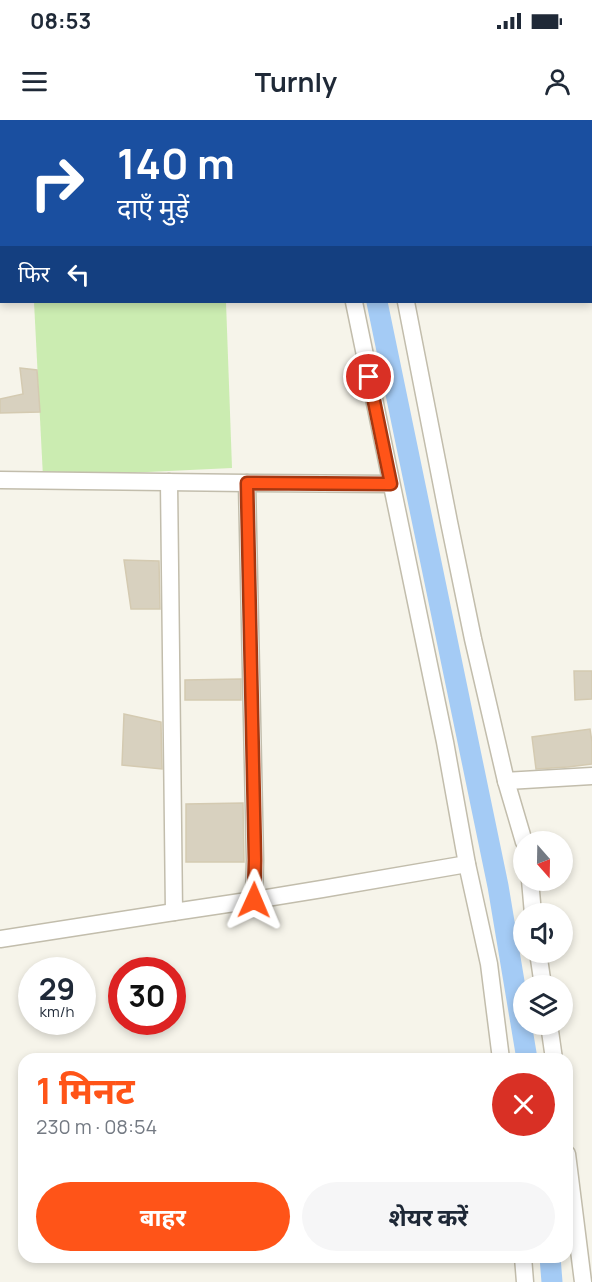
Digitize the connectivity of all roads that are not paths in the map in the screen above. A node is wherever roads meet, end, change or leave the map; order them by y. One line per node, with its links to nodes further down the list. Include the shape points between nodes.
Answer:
1 (354, 303): 6 (street)
2 (406, 303): 8 (street)
3 (0, 480): 4 (street)
4 (170, 482): 5 (street); 12 (street)
5 (247, 483): 6 (street); 11 (street)
6 (391, 484): 10 (street)
7 (592, 776): 8 (street)
8 (506, 781): 9 (street)
9 (521, 831)
10 (467, 864): 11 (street); 15 (street, via 489,964)
11 (254, 900): 12 (street)
12 (174, 912): 13 (street)
13 (0, 939)
14 (551, 1035): 16 (street)
15 (500, 1053)
16 (553, 1053)
17 (573, 1202): 20 (street)
18 (523, 1263): 19 (street)
19 (525, 1282)
20 (583, 1282)

